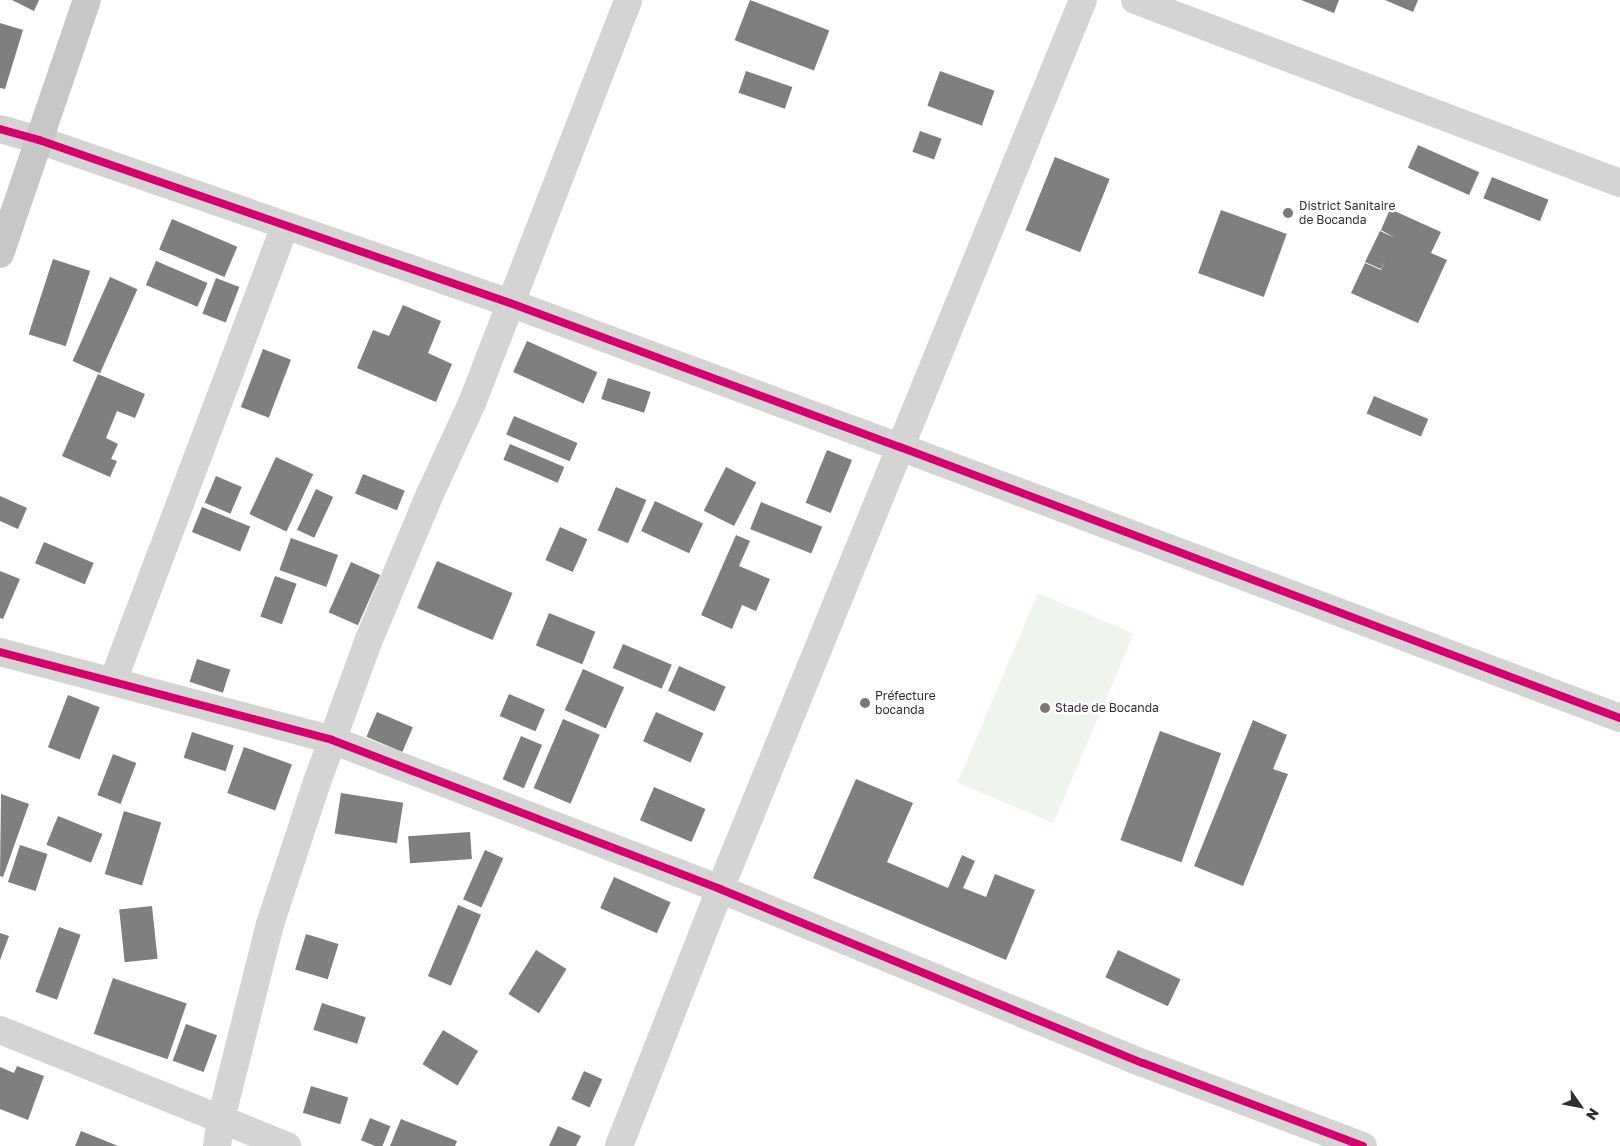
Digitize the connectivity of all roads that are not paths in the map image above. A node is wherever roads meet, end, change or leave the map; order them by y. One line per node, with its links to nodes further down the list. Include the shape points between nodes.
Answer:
1 (87, 0): 6 (main road)
2 (628, 0): 10 (street)
3 (1083, 0): 11 (street)
4 (1135, 0): 7 (street)
5 (0, 129): 6 (street)
6 (39, 140): 8 (street); 9 (main road)
7 (1620, 183)
8 (285, 225): 10 (street); 13 (street)
9 (0, 254)
10 (510, 304): 11 (street); 15 (street, via 472,403 368,642)
11 (900, 447): 14 (street); 16 (street)
12 (0, 652): 13 (street)
13 (113, 681): 15 (street)
14 (1620, 718)
15 (332, 740): 16 (street); 18 (street, via 270,924)
16 (720, 889): 21 (street); 22 (street, via 1143,1063)
17 (0, 1030): 18 (street)
18 (221, 1119): 19 (street); 20 (street)
19 (217, 1146)
20 (287, 1146)
21 (619, 1146)
22 (1363, 1146)

